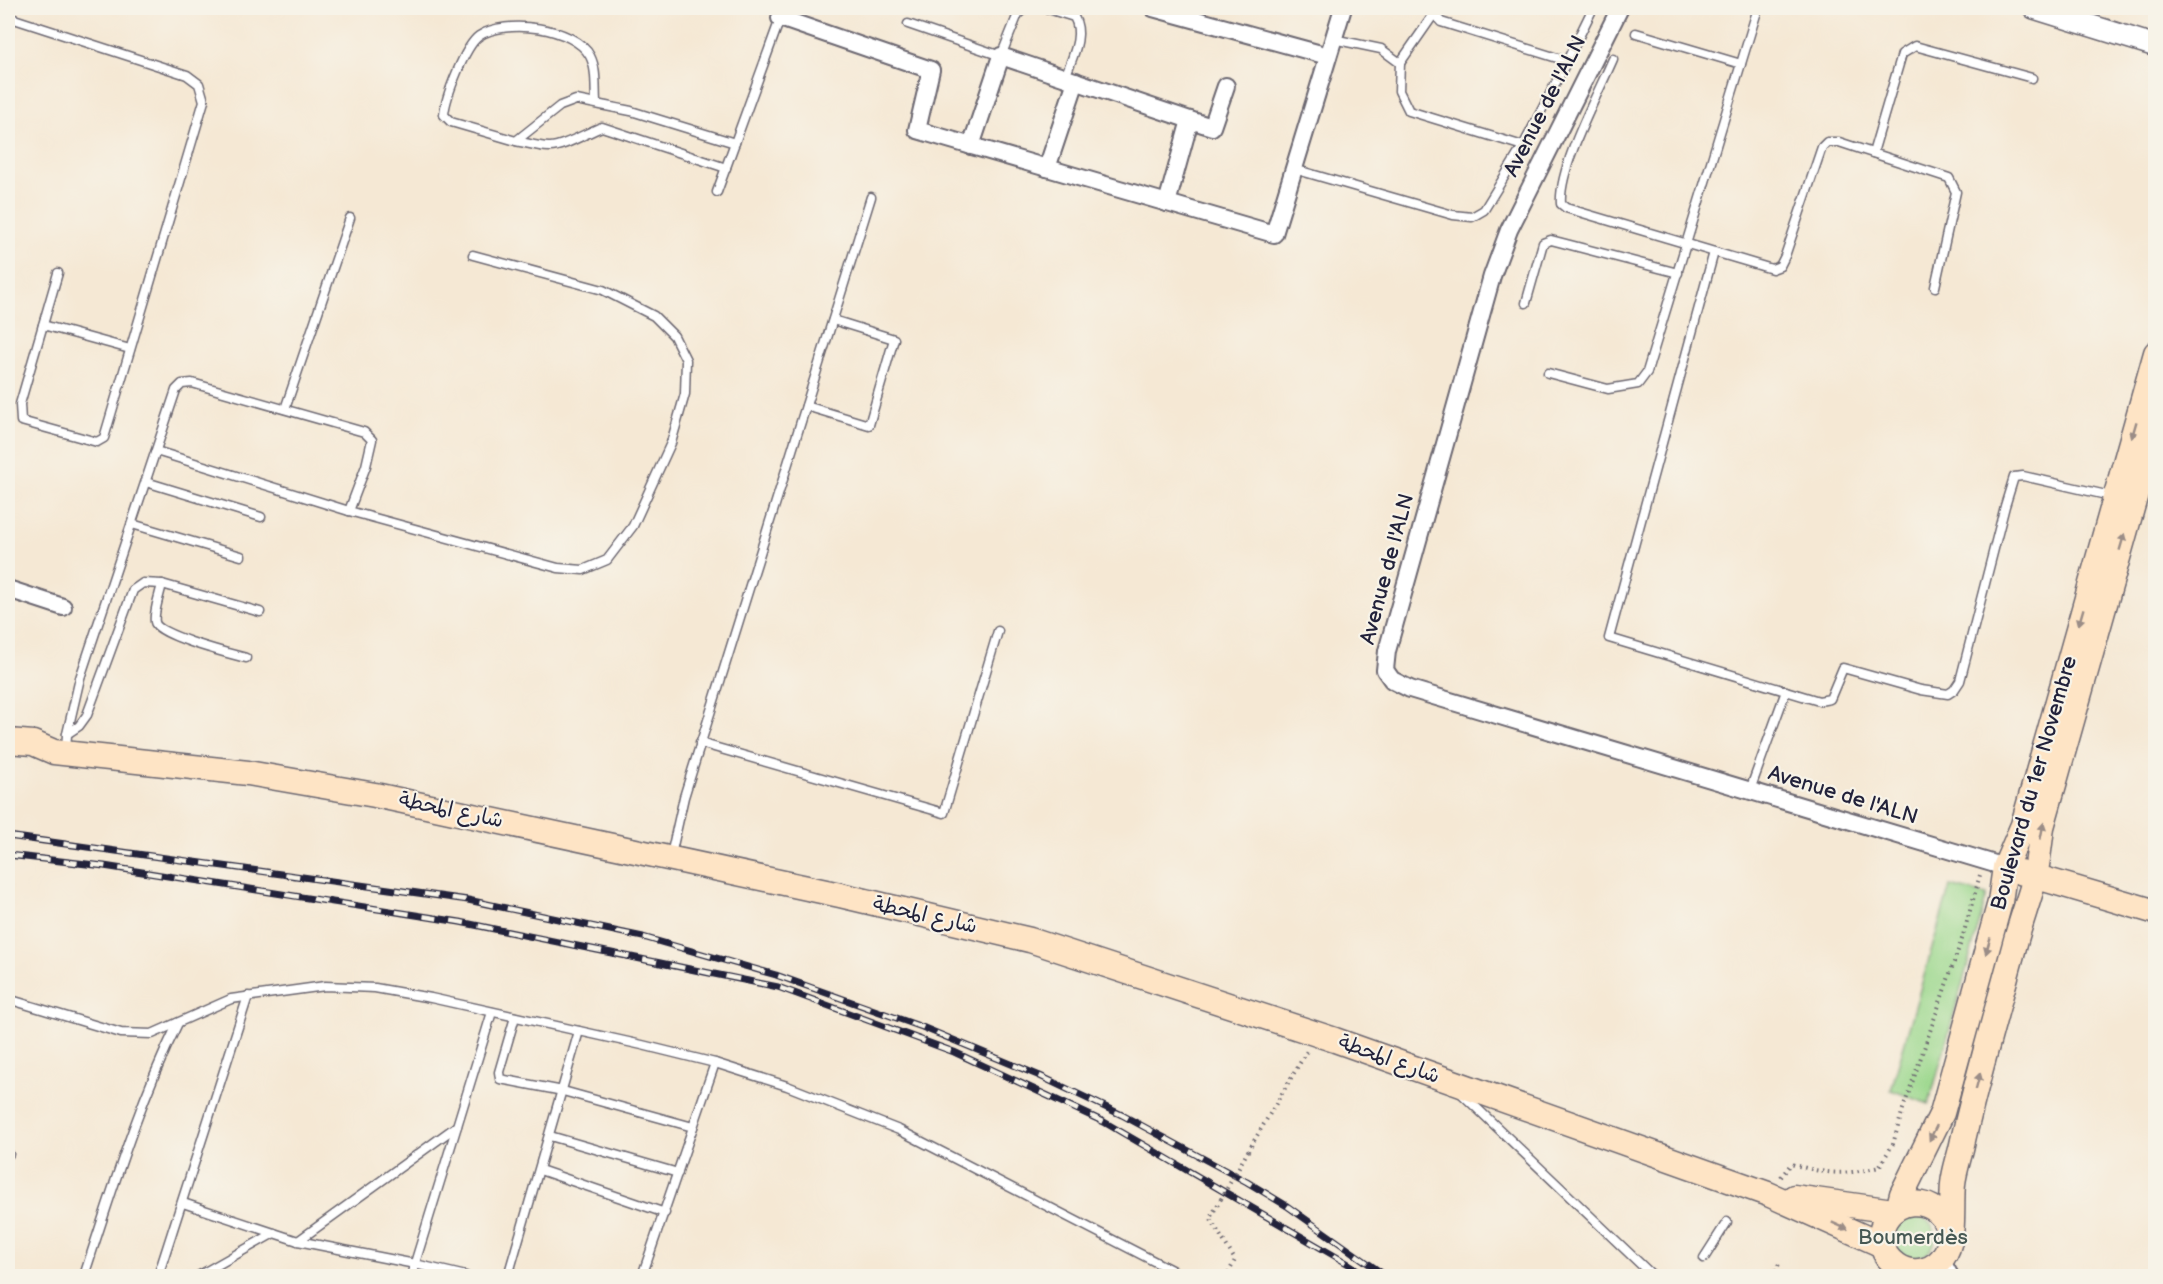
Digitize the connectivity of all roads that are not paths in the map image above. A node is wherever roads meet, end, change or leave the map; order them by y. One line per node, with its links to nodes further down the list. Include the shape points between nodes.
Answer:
1 (1025, 8): 18 (lane, via 1018,14)
2 (1045, 8): 25 (lane, via 1074,18 1078,25)
3 (1153, 8): 19 (street)
4 (1343, 8): 16 (street)
5 (1593, 8): 21 (lane)
6 (1620, 8): 74 (street, Avenue de l'ALN, via 1514,219 1492,276 1387,651 1385,670 1392,680 1410,688)
7 (1758, 8): 23 (lane)
8 (2034, 8): 13 (street)
9 (782, 10): 30 (lane); 31 (street, via 931,70 917,130)
10 (1434, 11): 21 (lane, via 1441,22); 22 (lane)
11 (8, 17): 50 (lane, via 187,75 199,84 204,101)
12 (908, 24): 18 (lane)
13 (2117, 32): 15 (street); 17 (street)
14 (1636, 33): 23 (lane)
15 (2156, 36)
16 (1333, 39): 19 (street); 22 (lane, via 1380,49)
17 (2156, 46)
18 (1001, 56): 25 (street); 31 (street)
19 (1328, 56): 36 (street)
20 (1613, 59): 41 (lane, via 1570,158 1560,192 1561,204)
21 (1567, 61): 32 (lane)
22 (1400, 63): 32 (lane, via 1399,91 1409,111)
23 (1741, 64): 41 (lane)
24 (2032, 78): 33 (lane, via 1915,46 1902,54)
25 (1070, 80): 28 (street); 35 (street)
26 (1226, 86): 28 (street, via 1212,127)
27 (596, 102): 29 (lane, via 576,100 560,106); 29 (lane, via 591,57 570,37 524,27 479,36 468,50 449,92 444,115 451,122); 30 (lane)
28 (1190, 120): 39 (street)
29 (516, 141): 34 (lane, via 550,148 602,127)
30 (735, 143): 34 (lane)
31 (971, 146): 35 (street)
32 (1523, 146): 36 (lane, via 1484,210 1472,217 1453,215)
33 (1873, 153): 42 (lane, via 1839,142 1827,142 1822,147 1780,266 1772,269); 46 (lane, via 1949,178 1956,192)
34 (726, 168): 37 (lane)
35 (1047, 168): 39 (street)
36 (1294, 169): 39 (street, via 1274,234)
37 (717, 192)
38 (871, 197): 48 (lane)
39 (1167, 203)
40 (350, 218): 54 (lane)
41 (1686, 243): 42 (lane); 45 (lane)
42 (1714, 252): 69 (lane, via 1609,638)
43 (473, 255): 59 (lane, via 603,290 654,316 674,336 686,360 685,394 671,443 633,526 607,560 584,570 558,568)
44 (58, 273): 49 (lane)
45 (1678, 273): 47 (lane, via 1551,240 1543,243); 52 (lane, via 1647,372 1638,384 1608,389)
46 (1935, 287)
47 (1526, 303)
48 (833, 320): 53 (lane); 53 (lane, via 894,339 868,425)
49 (43, 325): 50 (lane); 50 (lane, via 20,404 21,421 33,425 97,442 104,438)
50 (130, 349)
51 (2156, 353): 58 (main road, Boulevard du 1er Novembre, one-way to 58)
52 (1548, 374)
53 (806, 406): 71 (lane)
54 (285, 409): 56 (lane, via 192,382 182,384 176,390); 59 (lane, via 364,432 372,440)
55 (2156, 423): 77 (main road, Boulevard du 1er Novembre, one-way to 55, via 2042,828)
56 (156, 451): 57 (lane); 59 (lane)
57 (146, 482): 60 (lane); 61 (lane)
58 (2115, 498): 69 (lane, via 2014,477 1960,681 1948,694 1843,668 1830,699 1819,701); 76 (main road, Boulevard du 1er Novembre, one-way to 76, via 2023,825)
59 (349, 511)
60 (261, 517)
61 (132, 524): 62 (lane); 72 (lane, via 80,678)
62 (241, 556)
63 (162, 584): 66 (lane); 68 (lane, via 154,622 158,628); 72 (lane, via 143,583 133,590 87,715)
64 (8, 589): 65 (street)
65 (63, 607)
66 (260, 612)
67 (998, 631): 71 (lane, via 944,813)
68 (246, 658)
69 (1785, 691): 74 (lane)
70 (8, 741): 72 (main road)
71 (700, 743): 75 (lane)
72 (62, 746): 73 (main road, via 32,756); 75 (main road, شارع المحطة, via 375,795)
73 (8, 754)
74 (1750, 790): 76 (street, Avenue de l'ALN)
75 (670, 859): 86 (main road, شارع المحطة, via 1030,940)
76 (1995, 864): 77 (main road); 95 (main road, Boulevard du 1er Novembre, one-way to 95, via 2000,902 1942,1113)
77 (2035, 877): 78 (main road); 103 (main road, Boulevard du 1er Novembre, one-way to 77, via 1961,1147)
78 (2156, 912)
79 (248, 996): 81 (lane, via 325,986 375,988); 83 (lane, via 231,999); 94 (lane)
80 (8, 999): 83 (lane, via 121,1032 152,1034)
81 (492, 1012): 82 (lane); 88 (lane)
82 (515, 1017): 84 (lane); 87 (lane, via 500,1079)
83 (178, 1022): 104 (lane, via 141,1107)
84 (579, 1031): 85 (lane); 87 (lane)
85 (715, 1063): 89 (lane); 111 (lane, via 787,1086 899,1130)
86 (1446, 1080): 93 (main road, شارع المحطة); 112 (lane)
87 (563, 1091): 89 (lane); 90 (lane)
88 (457, 1126): 99 (lane); 102 (lane)
89 (693, 1127): 92 (lane)
90 (550, 1136): 91 (lane); 92 (lane)
91 (540, 1170): 96 (lane); 109 (lane)
92 (678, 1173): 96 (lane)
93 (1768, 1194): 95 (main road); 101 (main road, one-way to 101)
94 (183, 1203): 98 (lane); 105 (lane)
95 (1896, 1208): 101 (main road, Boulevard du 1er Novembre, via 1881,1232); 103 (main road, via 1924,1204 1944,1218 1949,1229)
96 (665, 1213): 110 (lane)
97 (1727, 1222): 100 (lane)
98 (274, 1233): 99 (lane); 106 (lane)
99 (298, 1241): 102 (lane)
100 (1704, 1258)
101 (1886, 1259): 103 (main road, via 1907,1270 1919,1271)
102 (415, 1264): 107 (lane); 108 (lane)
103 (1940, 1264)
104 (84, 1276)
105 (158, 1276)
106 (198, 1276)
107 (411, 1276)
108 (466, 1276)
109 (508, 1276)
110 (642, 1276)
111 (1183, 1276)
112 (1653, 1276)

